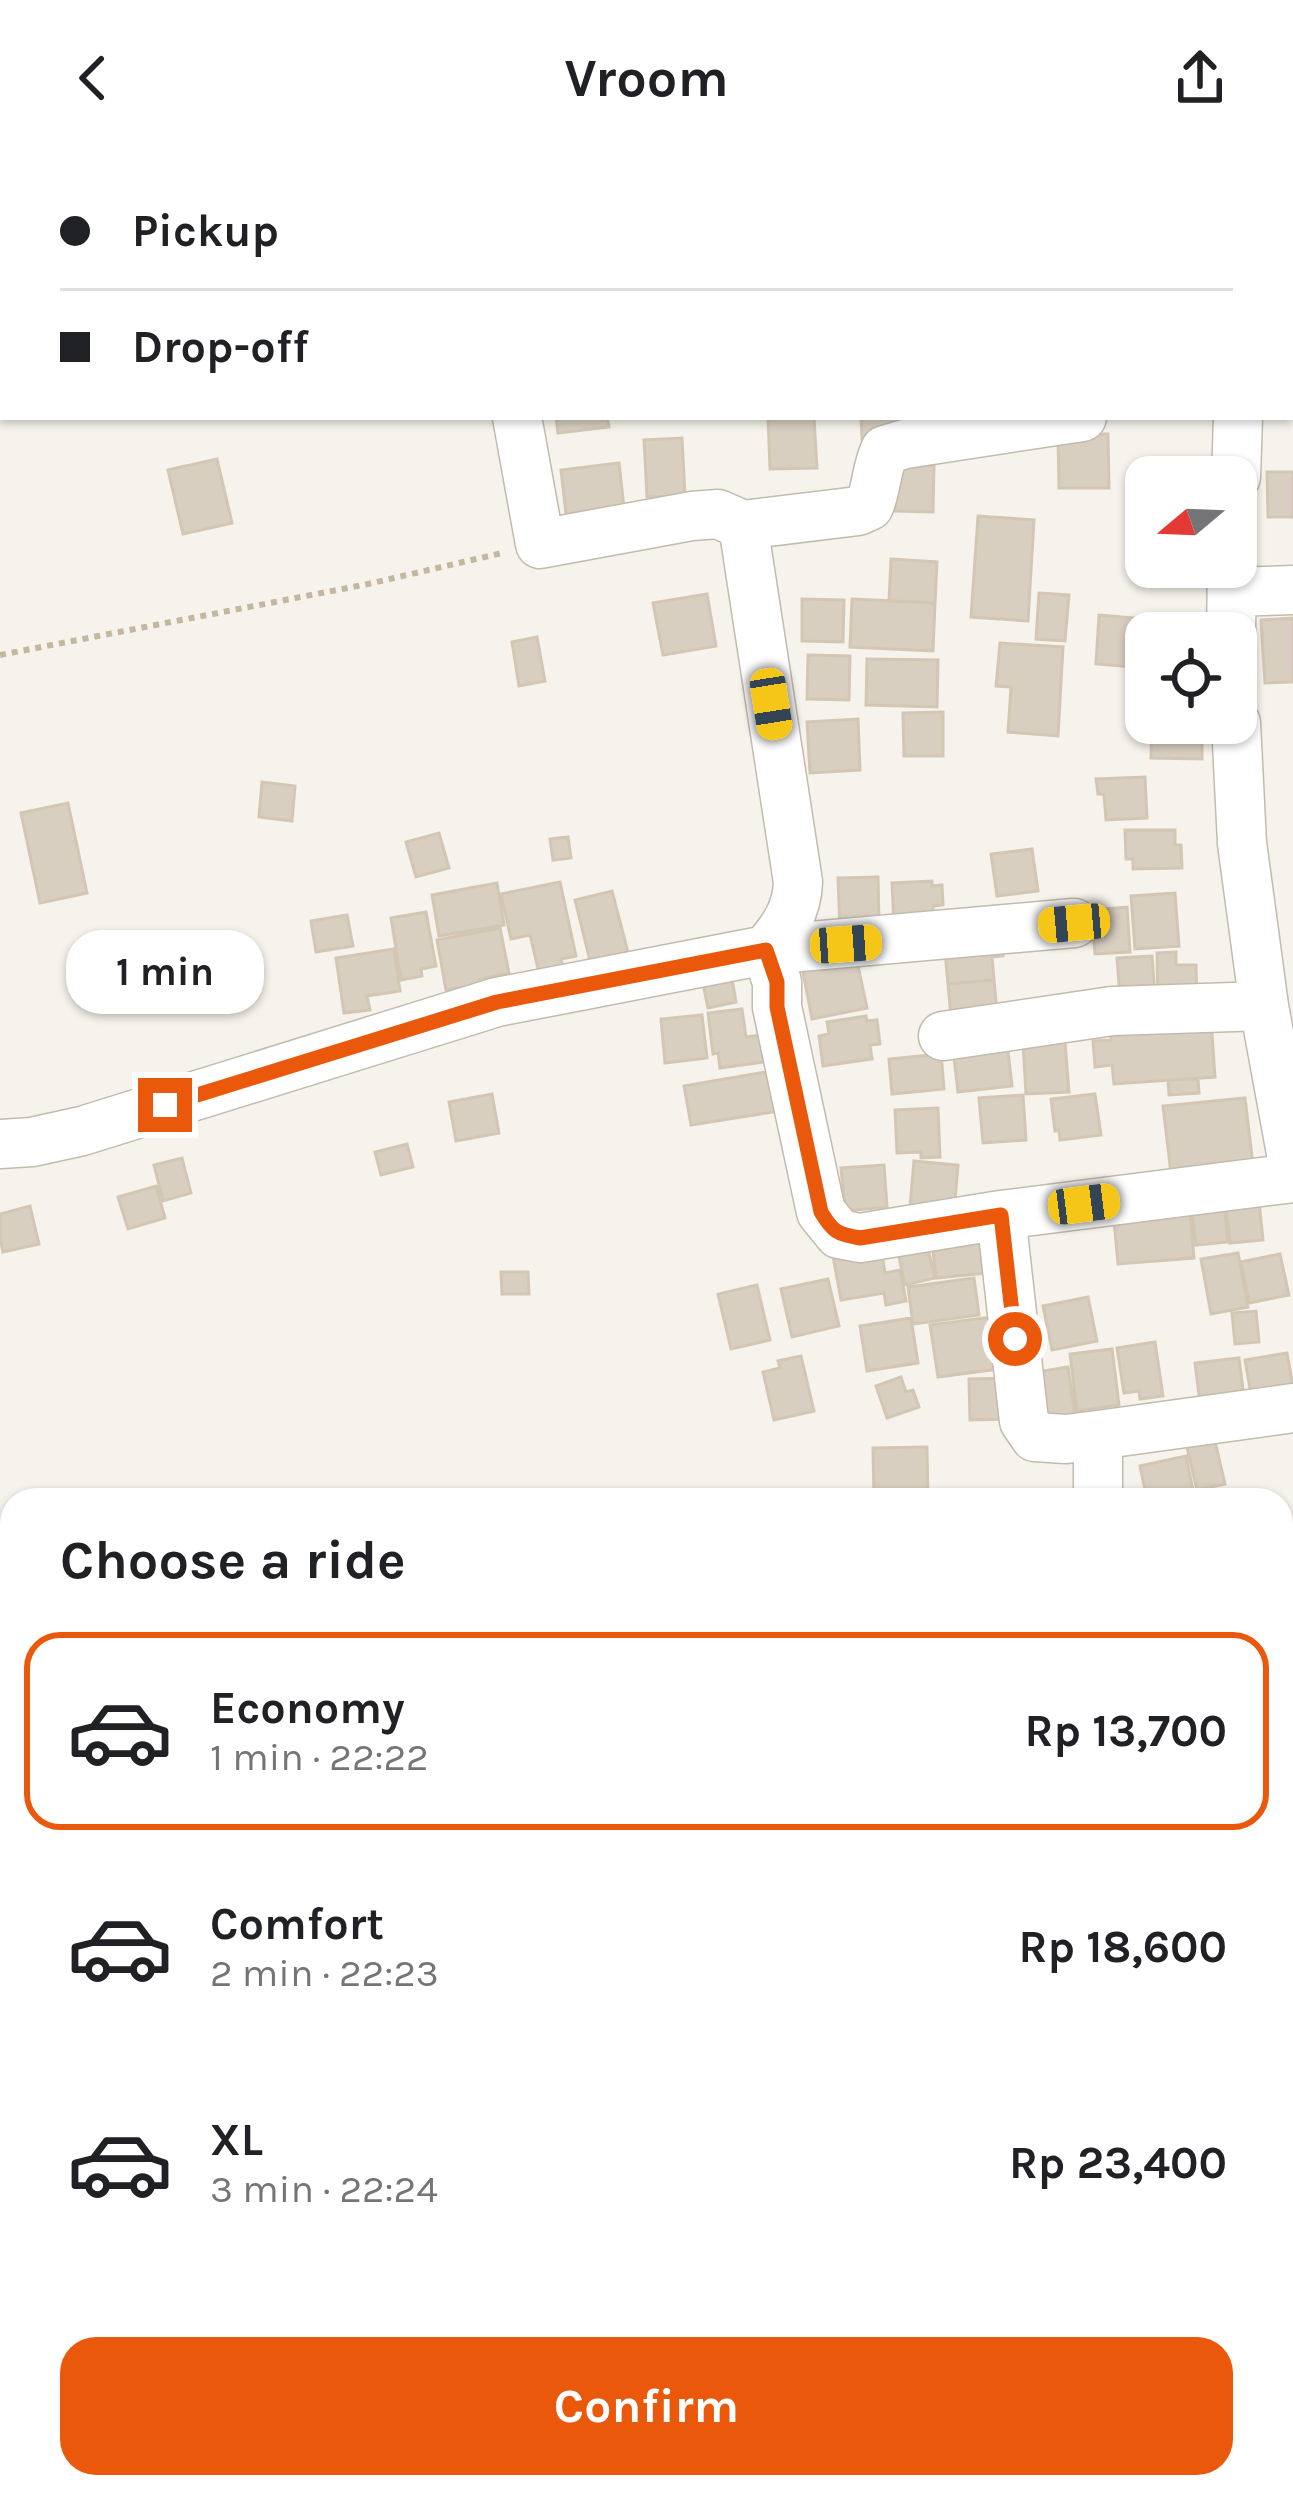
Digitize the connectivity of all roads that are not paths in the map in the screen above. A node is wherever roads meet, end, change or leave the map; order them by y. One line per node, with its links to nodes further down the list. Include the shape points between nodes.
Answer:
1 (518, 420): 5 (street, via 540,544 692,516 718,514)
2 (1048, 420): 5 (street, via 885,450 869,506)
3 (1238, 420): 4 (street)
4 (1237, 456)
5 (743, 525): 10 (street, via 798,882 787,925)
6 (1293, 590): 7 (street)
7 (1232, 597)
8 (1237, 744): 11 (street)
9 (1074, 923): 10 (street)
10 (766, 950): 13 (street, via 497,1002 82,1131); 16 (street, via 828,1224 860,1238)
11 (1264, 1006): 12 (street, via 1112,1011); 14 (street)
12 (943, 1036)
13 (0, 1144)
14 (1293, 1164)
15 (1293, 1178): 16 (street)
16 (1001, 1215): 18 (street, via 1024,1421 1035,1437)
17 (1293, 1408): 18 (street)
18 (1098, 1436): 19 (street)
19 (1098, 1488)

